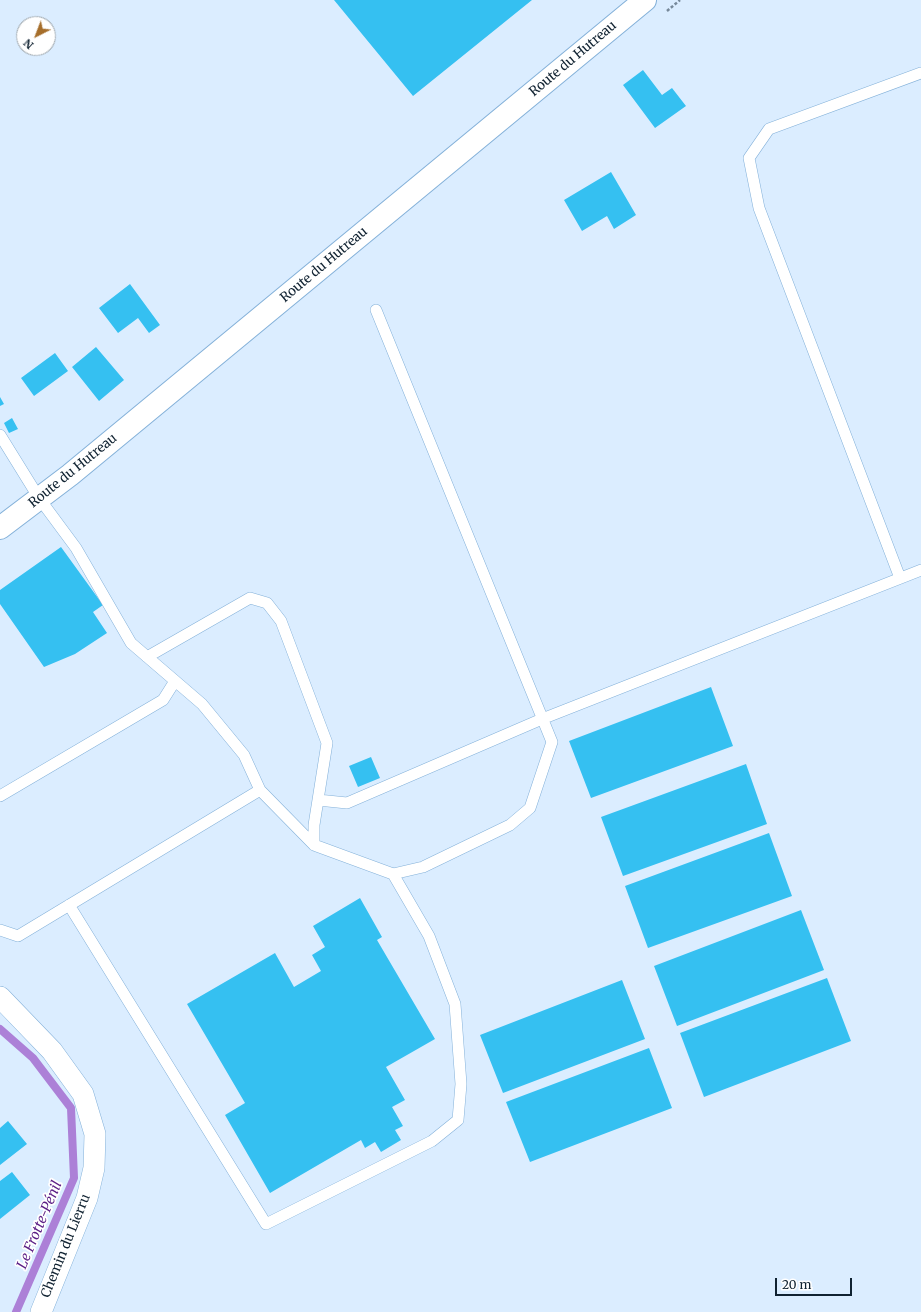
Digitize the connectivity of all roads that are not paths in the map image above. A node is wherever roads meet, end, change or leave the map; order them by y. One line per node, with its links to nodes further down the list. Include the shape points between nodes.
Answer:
1 (645, 0): 5 (street, Route du Hutreau)
2 (921, 73): 8 (lane, via 769,129 749,158 758,208)
3 (376, 310): 11 (lane)
4 (0, 436): 5 (lane)
5 (39, 498): 6 (street, Route du Hutreau); 9 (lane, via 76,548 131,643)
6 (0, 528)
7 (921, 570): 8 (lane)
8 (900, 578): 11 (lane)
9 (147, 657): 10 (lane); 14 (lane, via 250,598 267,603 281,622 328,744)
10 (175, 681): 12 (lane, via 202,704 244,755); 13 (lane, via 162,700)
11 (542, 719): 14 (lane, via 347,803); 16 (lane, via 552,742 530,808 510,826 423,867)
12 (260, 790): 15 (lane); 17 (lane)
13 (0, 796)
14 (318, 800): 15 (lane)
15 (314, 845): 16 (lane)
16 (393, 874): 17 (lane, via 429,936 455,1004 461,1084 458,1120 432,1141 266,1224)
17 (69, 905): 18 (lane, via 18,936)
18 (0, 930)
19 (0, 997): 20 (street, Chemin du Lierru, via 52,1051 83,1094 95,1134 94,1168 87,1198)
20 (42, 1312)

